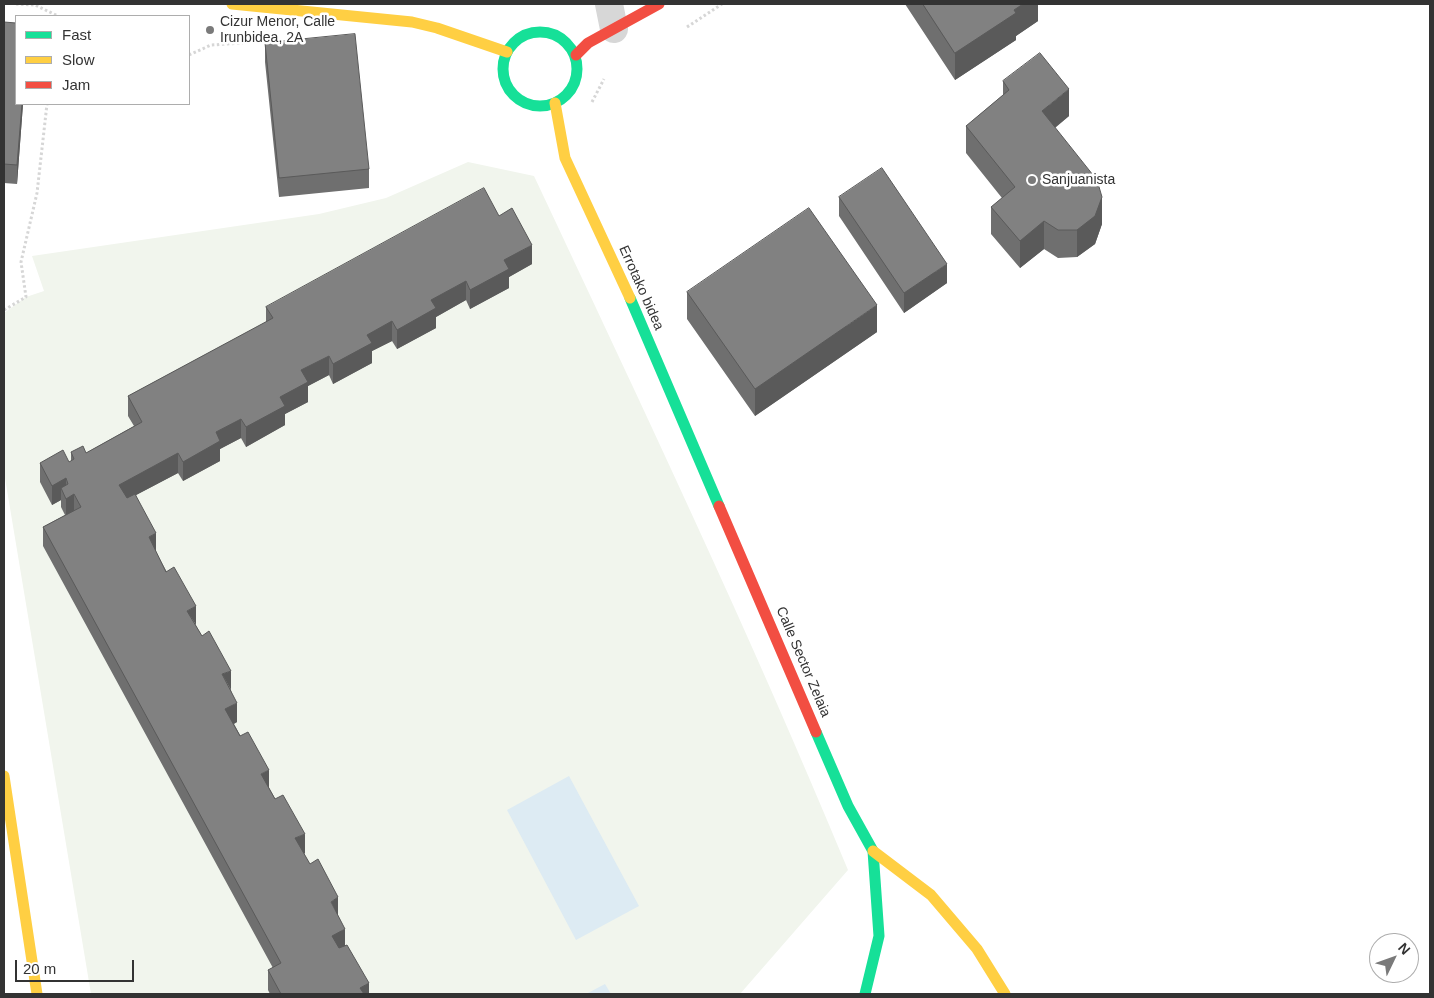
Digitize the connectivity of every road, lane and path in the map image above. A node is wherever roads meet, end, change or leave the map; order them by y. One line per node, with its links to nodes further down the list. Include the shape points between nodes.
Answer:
1 (16, 4): 5 (path, via 35,5)
2 (232, 4): 9 (street, via 412,22 449,31 481,46)
3 (659, 4): 6 (street)
4 (722, 4): 7 (path)
5 (56, 15)
6 (612, 16): 11 (street)
7 (681, 30)
8 (246, 43): 10 (path, via 211,45)
9 (507, 52): 11 (street, via 513,42 539,31 562,38); 13 (street, via 503,67 505,80 512,92 521,101 535,106)
10 (190, 55)
11 (576, 55): 13 (street, via 578,72 572,89)
12 (606, 74): 15 (path)
13 (555, 103): 17 (street, Errotako bidea, via 565,158)
14 (47, 105): 16 (path, via 37,193 21,262 26,297)
15 (590, 110)
16 (4, 310)
17 (709, 482): 19 (street, Calle Sector Zelaia, via 844,797)
18 (4, 776): 20 (street)
19 (872, 852): 21 (street, via 880,936); 22 (street, via 931,895 977,948)
20 (38, 994)
21 (865, 994)
22 (1004, 994)

